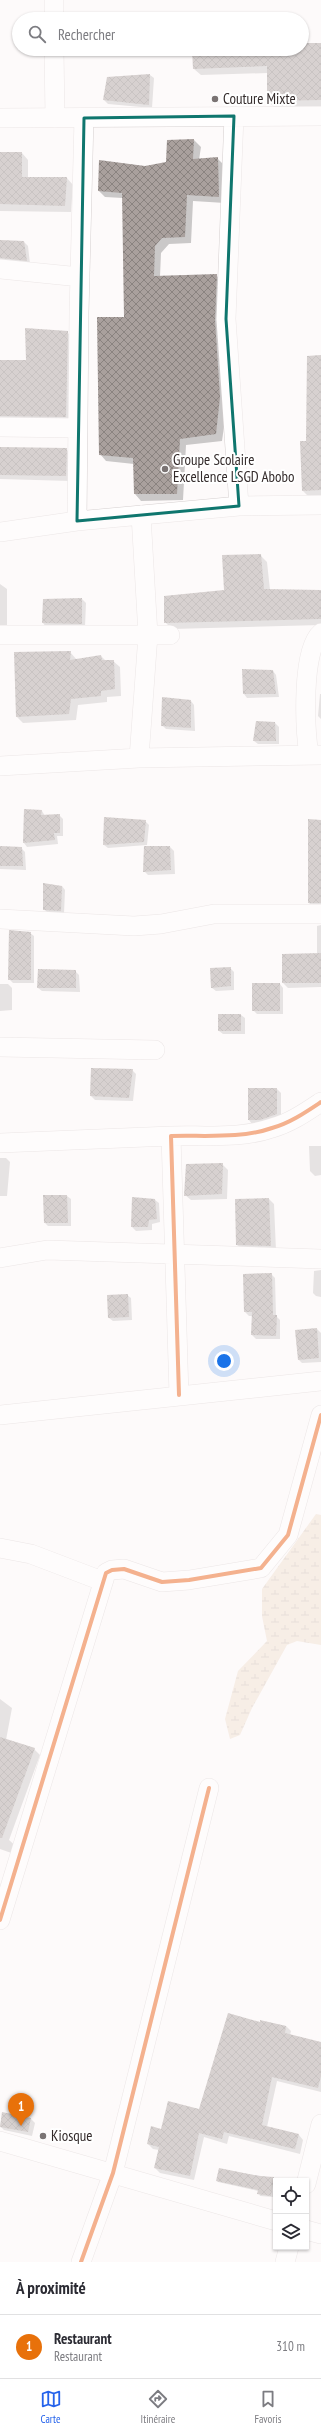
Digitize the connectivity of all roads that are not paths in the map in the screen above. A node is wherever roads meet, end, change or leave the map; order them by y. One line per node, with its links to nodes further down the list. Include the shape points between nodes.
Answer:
1 (54, 0): 2 (street)
2 (54, 12)
3 (54, 56): 7 (street)
4 (234, 116): 5 (street); 8 (street); 14 (street, via 226,319)
5 (321, 116)
6 (0, 118): 7 (street)
7 (55, 118): 8 (street)
8 (84, 118): 10 (street)
9 (0, 268): 10 (street)
10 (80, 278): 12 (street)
11 (0, 427): 12 (street)
12 (78, 428): 16 (street)
13 (321, 505): 14 (street)
14 (239, 506): 15 (street)
15 (141, 515): 16 (street); 19 (street)
16 (77, 521): 17 (street)
17 (0, 532)
18 (321, 633): 22 (street, via 312,650 307,675 305,726)
19 (148, 635): 20 (street); 21 (street); 23 (street)
20 (170, 635)
21 (0, 636)
22 (315, 755): 23 (street)
23 (139, 758): 24 (street)
24 (0, 766)
25 (321, 914): 26 (street, via 214,914 161,924 134,926)
26 (0, 919)
27 (0, 1047): 28 (street)
28 (155, 1050)
29 (321, 1102): 30 (street, via 299,1116 272,1128 236,1135)
30 (171, 1136): 31 (street); 32 (street)
31 (0, 1143)
32 (175, 1253): 33 (street, via 48,1250); 34 (street); 36 (street)
33 (0, 1258)
34 (321, 1259)
35 (321, 1381): 36 (street)
36 (179, 1395): 37 (street)
37 (0, 1415)
38 (321, 1415): 40 (street, via 288,1535 261,1568 162,1582 136,1572 112,1570 106,1573)
39 (0, 1548): 40 (street, via 31,1554)
40 (102, 1581): 42 (street)
41 (209, 1788): 45 (street)
42 (0, 1920)
43 (321, 2124): 46 (street)
44 (0, 2141): 45 (street)
45 (113, 2173): 47 (street); 51 (street)
46 (308, 2178)
47 (273, 2220)
48 (309, 2231): 49 (street)
49 (321, 2234)
50 (288, 2250): 52 (street)
51 (82, 2262)
52 (285, 2262)

